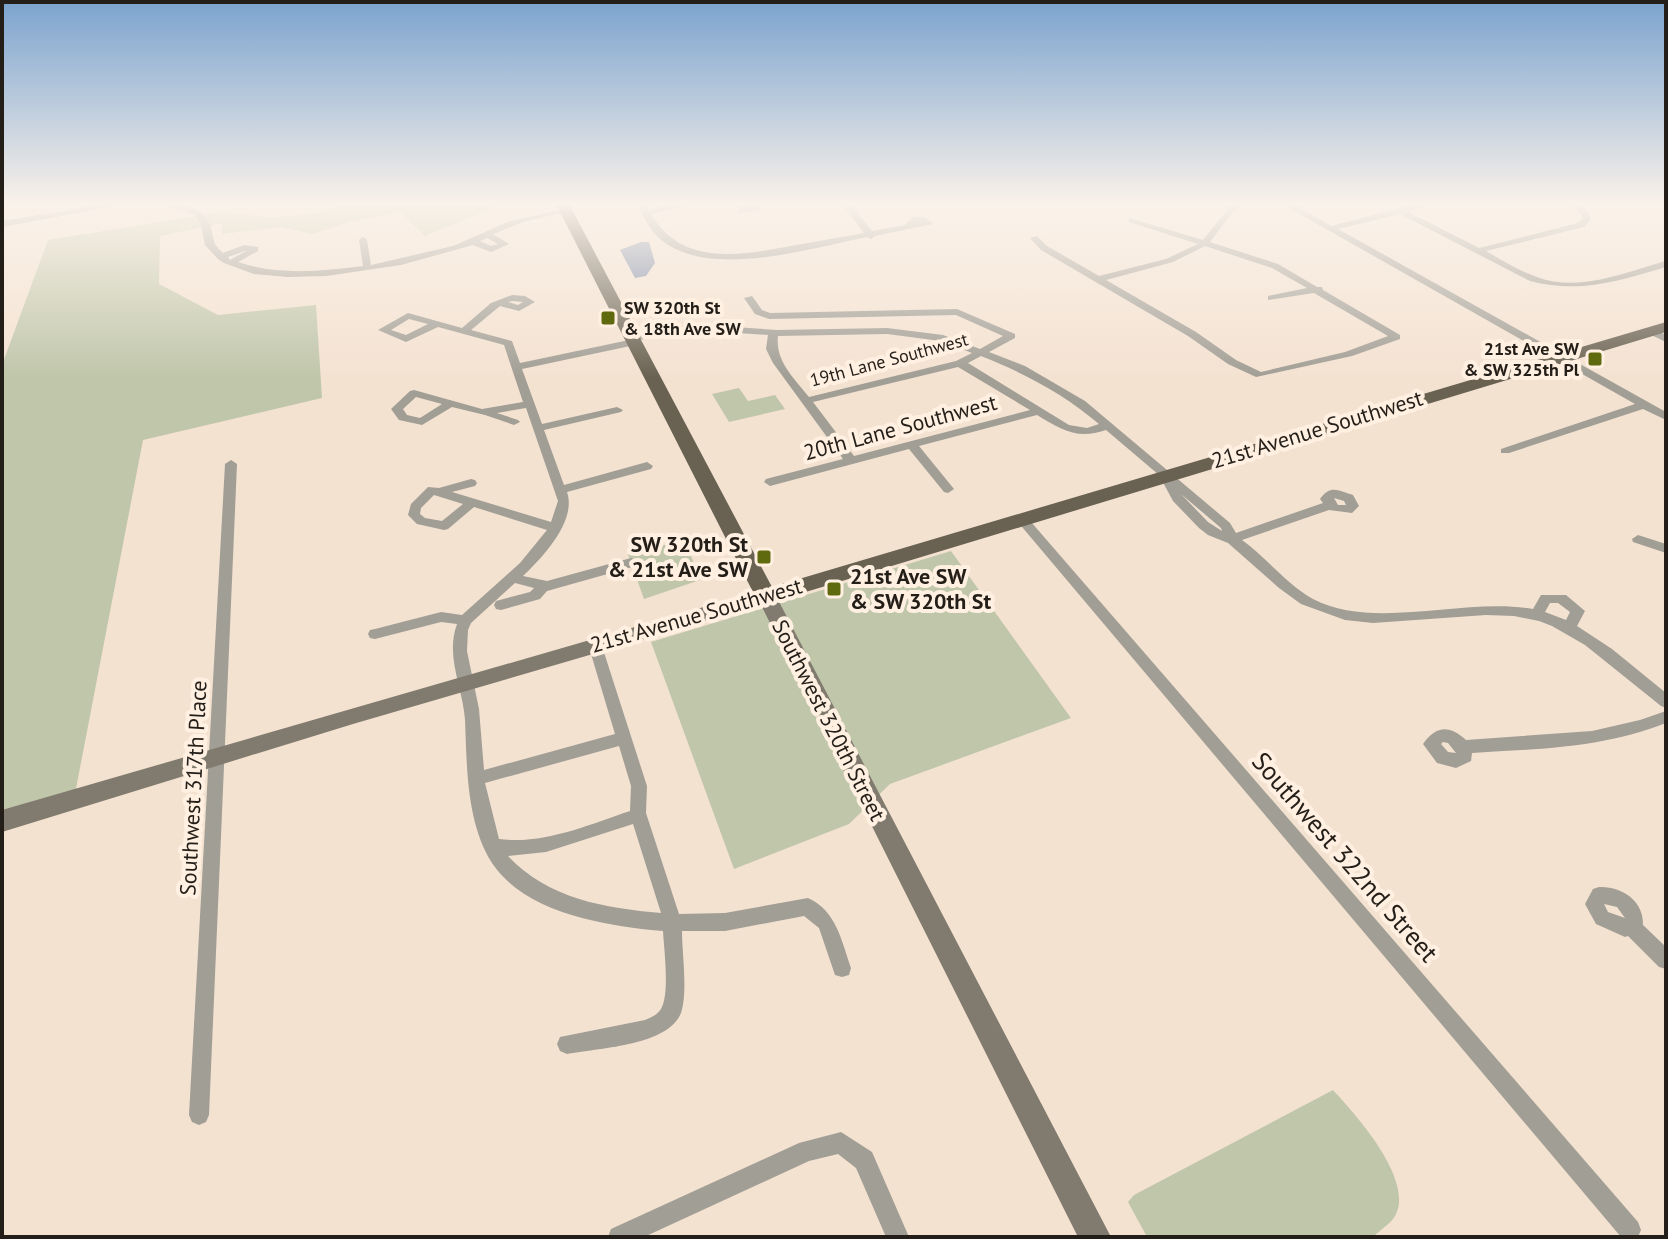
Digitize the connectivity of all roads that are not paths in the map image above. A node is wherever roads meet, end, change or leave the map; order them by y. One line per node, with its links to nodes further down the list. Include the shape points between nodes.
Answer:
1 (366, 262): 11 (street)
2 (386, 262): 11 (street)
3 (592, 262): 23 (main road, Southwest 320th Street)
4 (1069, 262): 12 (street)
5 (1158, 262): 12 (street)
6 (1262, 262): 14 (street)
7 (1388, 262): 25 (street)
8 (1500, 262): 13 (street)
9 (231, 263): 11 (street, via 277,274 273,284 295,274)
10 (1666, 264): 13 (street, via 1582,286)
11 (367, 266)
12 (1100, 279): 14 (street, via 1260,375 1396,337)
13 (1544, 283): 15 (street)
14 (1319, 289): 17 (street)
15 (1538, 295)
16 (749, 298): 24 (street, 19th Lane Southwest, via 758,312 769,316 957,312 1011,336)
17 (1271, 298)
18 (499, 303): 20 (street)
19 (435, 325): 20 (street)
20 (463, 332): 27 (street, via 507,342)
21 (1661, 332): 25 (main road, 21st Avenue Southwest)
22 (773, 333): 23 (street, via 709,329); 24 (street, via 916,333); 30 (street, via 771,349)
23 (635, 341): 27 (street); 62 (main road, Southwest 320th Street)
24 (982, 354): 26 (street, 19th Lane Southwest); 39 (street, via 1052,385)
25 (1559, 357): 33 (street); 46 (main road, 21st Avenue Southwest)
26 (960, 363): 30 (street, 19th Lane Southwest); 35 (street, 20th Lane Southwest)
27 (516, 367): 32 (street)
28 (444, 389): 29 (street)
29 (420, 395): 31 (street); 31 (street, via 414,393 398,407 398,415 424,422)
30 (805, 401): 43 (street)
31 (451, 403): 36 (street)
32 (530, 404): 36 (street); 40 (street)
33 (1643, 405): 37 (street); 42 (street)
34 (617, 410): 40 (street)
35 (1040, 411): 39 (street, 20th Lane Southwest, via 1077,433); 41 (street, 20th Lane Southwest)
36 (482, 412): 38 (street)
37 (1666, 417)
38 (514, 422)
39 (1109, 425): 46 (street)
40 (538, 428): 50 (street)
41 (912, 445): 43 (street, 20th Lane Southwest); 49 (street)
42 (1505, 451)
43 (851, 461): 47 (street, 20th Lane Southwest)
44 (231, 464): 74 (street, Southwest 317th Place)
45 (647, 466): 50 (street)
46 (1164, 475): 54 (main road, 21st Avenue Southwest); 56 (street, via 1172,494 1212,532)
47 (770, 482)
48 (471, 483): 51 (street)
49 (948, 489)
50 (561, 490): 55 (street, via 563,513)
51 (439, 492): 52 (street); 52 (street, via 432,490 415,507 418,519 444,526)
52 (472, 502): 55 (street)
53 (1330, 505): 56 (street)
54 (1021, 518): 62 (main road, 21st Avenue Southwest); 85 (street, Southwest 322nd Street)
55 (556, 528): 60 (street)
56 (1232, 539): 64 (street, via 1293,593 1317,607 1350,616 1476,610)
57 (1638, 539): 58 (street)
58 (1666, 549)
59 (631, 563): 61 (street)
60 (512, 578): 61 (street); 65 (street)
61 (543, 586): 63 (street, via 535,596)
62 (766, 596): 68 (main road, 21st Avenue Southwest); 88 (main road, Southwest 320th Street)
63 (501, 605)
64 (1542, 616): 66 (street); 66 (street, via 1546,598 1567,600 1578,611)
65 (465, 620): 67 (street, via 441,617); 69 (street, via 459,644)
66 (1568, 629): 70 (street)
67 (375, 634)
68 (595, 644): 69 (main road, 21st Avenue Southwest); 72 (street)
69 (465, 683): 74 (main road, 21st Avenue Southwest); 75 (street)
70 (1666, 702)
71 (1666, 717): 73 (street, via 1604,736)
72 (624, 738): 75 (street); 76 (street, via 639,786)
73 (1463, 747)
74 (216, 756): 77 (main road, 21st Avenue Southwest); 84 (street, Southwest 317th Place)
75 (478, 778): 78 (street)
76 (639, 815): 78 (street, via 539,846 510,851); 79 (street)
77 (2, 821)
78 (493, 846): 79 (street, via 517,878 560,901 609,917)
79 (672, 920): 82 (street, via 731,921 808,907 826,923); 83 (street, via 672,1010 662,1023)
80 (1632, 927): 81 (street)
81 (1666, 960)
82 (842, 968)
83 (567, 1044)
84 (199, 1115)
85 (1630, 1230)
86 (619, 1237): 87 (street, via 807,1151 846,1144 864,1160)
87 (898, 1237)
88 (1095, 1237)

